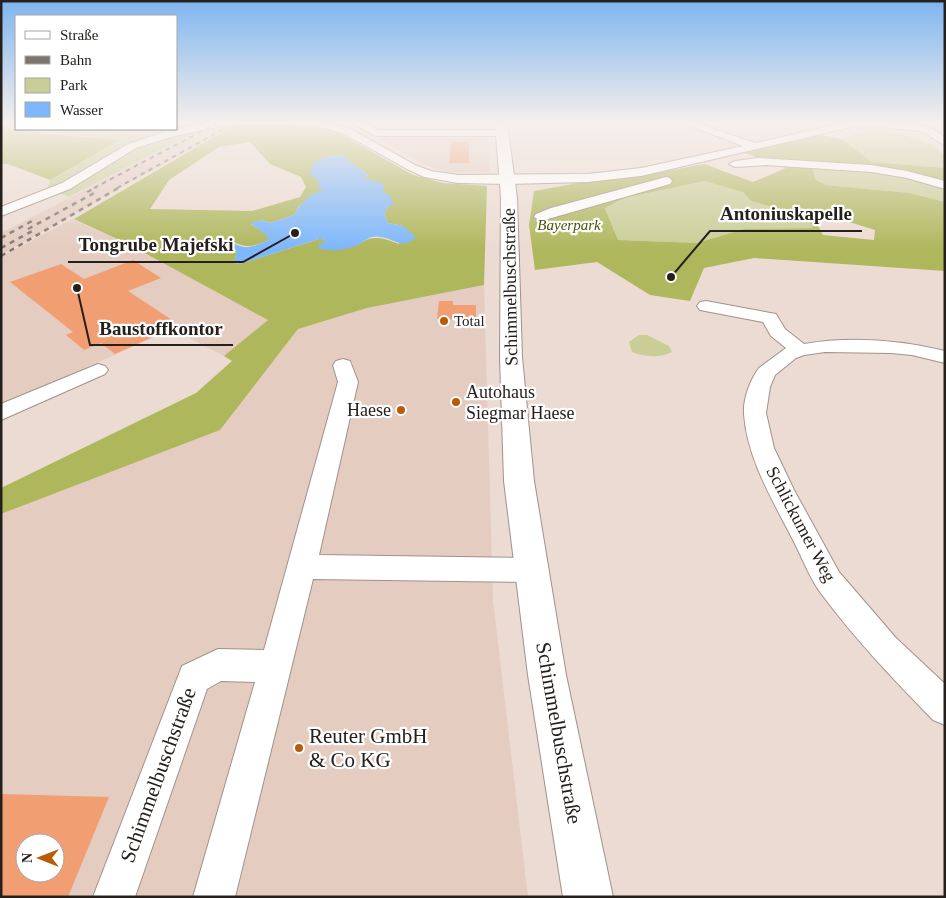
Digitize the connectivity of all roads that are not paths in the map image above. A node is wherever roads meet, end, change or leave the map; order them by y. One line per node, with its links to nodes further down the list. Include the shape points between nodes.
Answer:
1 (101, 165): 11 (street, via 66,186)
2 (406, 165): 9 (street, via 428,174 458,179)
3 (506, 165): 9 (main road, Schimmelbuschstraße)
4 (675, 165): 9 (street, via 616,176)
5 (729, 165): 7 (street)
6 (826, 165): 10 (street, via 864,166 908,173)
7 (724, 166)
8 (677, 179): 12 (street, via 556,210)
9 (508, 180): 20 (main road, Schimmelbuschstraße, via 515,432)
10 (945, 184)
11 (1, 212)
12 (541, 217)
13 (706, 306): 14 (street, via 770,318 778,332)
14 (800, 350): 15 (street, Schlickumer Weg, via 826,346 891,347); 22 (street, Schlickumer Weg, via 788,354 766,372 759,387 755,413 762,448 828,581 885,650)
15 (945, 357)
16 (343, 365): 19 (street, via 348,382)
17 (98, 370): 18 (street)
18 (1, 413)
19 (302, 567): 20 (street); 21 (street)
20 (531, 570): 25 (main road, Schimmelbuschstraße)
21 (276, 666): 23 (street, Schimmelbuschstraße, via 218,665 194,678); 24 (street)
22 (945, 708)
23 (114, 897)
24 (214, 897)
25 (588, 897)

